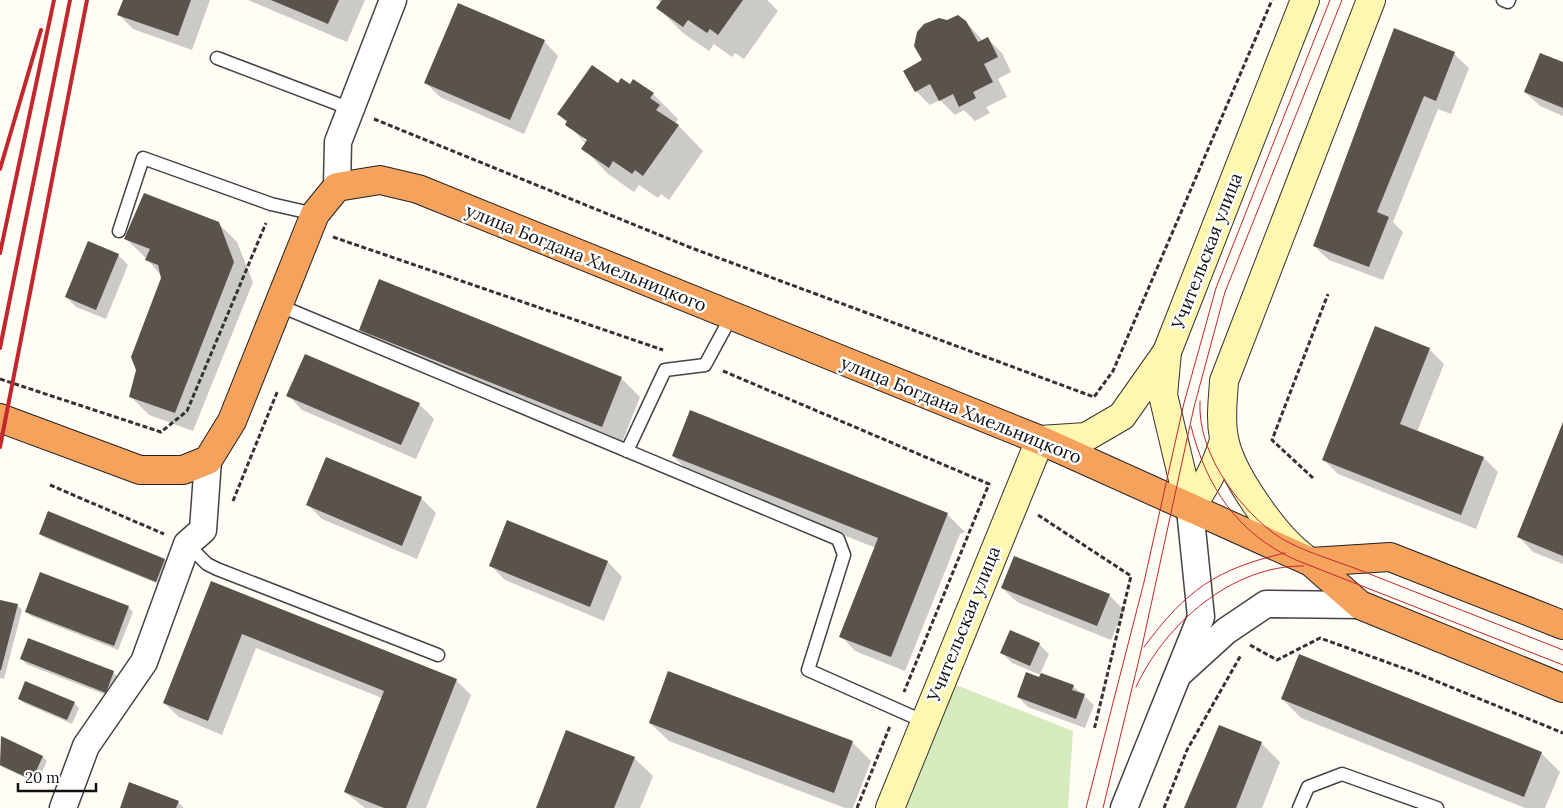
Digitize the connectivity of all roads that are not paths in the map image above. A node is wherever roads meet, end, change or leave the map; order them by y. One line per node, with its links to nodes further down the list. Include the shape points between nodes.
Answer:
1 (393, 0): 7 (street)
2 (1306, 0): 13 (main road, Учительская улица)
3 (1371, 0): 16 (main road, via 1224,381)
4 (1503, 0): 5 (lane)
5 (1509, 0)
6 (217, 58): 7 (lane)
7 (350, 109): 8 (street, via 338,142)
8 (337, 187): 9 (highway); 12 (highway, улица Богдана Хмельницкого, via 380,180 418,190)
9 (315, 214): 10 (lane, via 271,204 143,158); 11 (highway)
10 (119, 231)
11 (278, 305): 17 (lane); 18 (highway, via 232,421)
12 (731, 317): 15 (highway, улица Богдана Хмельницкого); 17 (lane, via 705,365 665,370)
13 (1167, 352): 15 (main road, via 1122,416 1086,437); 19 (main road, Учительская улица, via 1163,395)
14 (0, 418): 18 (highway, via 140,470 183,470)
15 (1040, 440): 19 (highway, улица Богдана Хмельницкого); 27 (main road, Учительская улица)
16 (1224, 440): 19 (main road, via 1213,473); 21 (main road, via 1241,480 1265,517 1287,545)
17 (628, 451): 27 (lane, via 838,539 844,555 808,670)
18 (208, 460): 20 (street, via 203,530)
19 (1190, 509): 21 (highway, улица Богдана Хмельницкого); 25 (street, Учительская улица, via 1201,616)
20 (187, 544): 24 (lane, via 207,564); 28 (street, via 144,662 86,746)
21 (1310, 562): 22 (highway, улица Богдана Хмельницкого); 23 (highway, улица Богдана Хмельницкого, via 1390,557)
22 (1360, 605): 25 (street, via 1266,604 1226,630); 26 (highway, улица Богдана Хмельницкого)
23 (1563, 625)
24 (438, 655)
25 (1176, 677): 30 (street, Учительская улица)
26 (1563, 688)
27 (925, 722): 29 (main road, Учительская улица)
28 (63, 808)
29 (890, 808)
30 (1124, 808)
31 (1299, 808): 32 (lane, via 1308,787 1342,774)
32 (1437, 808)

